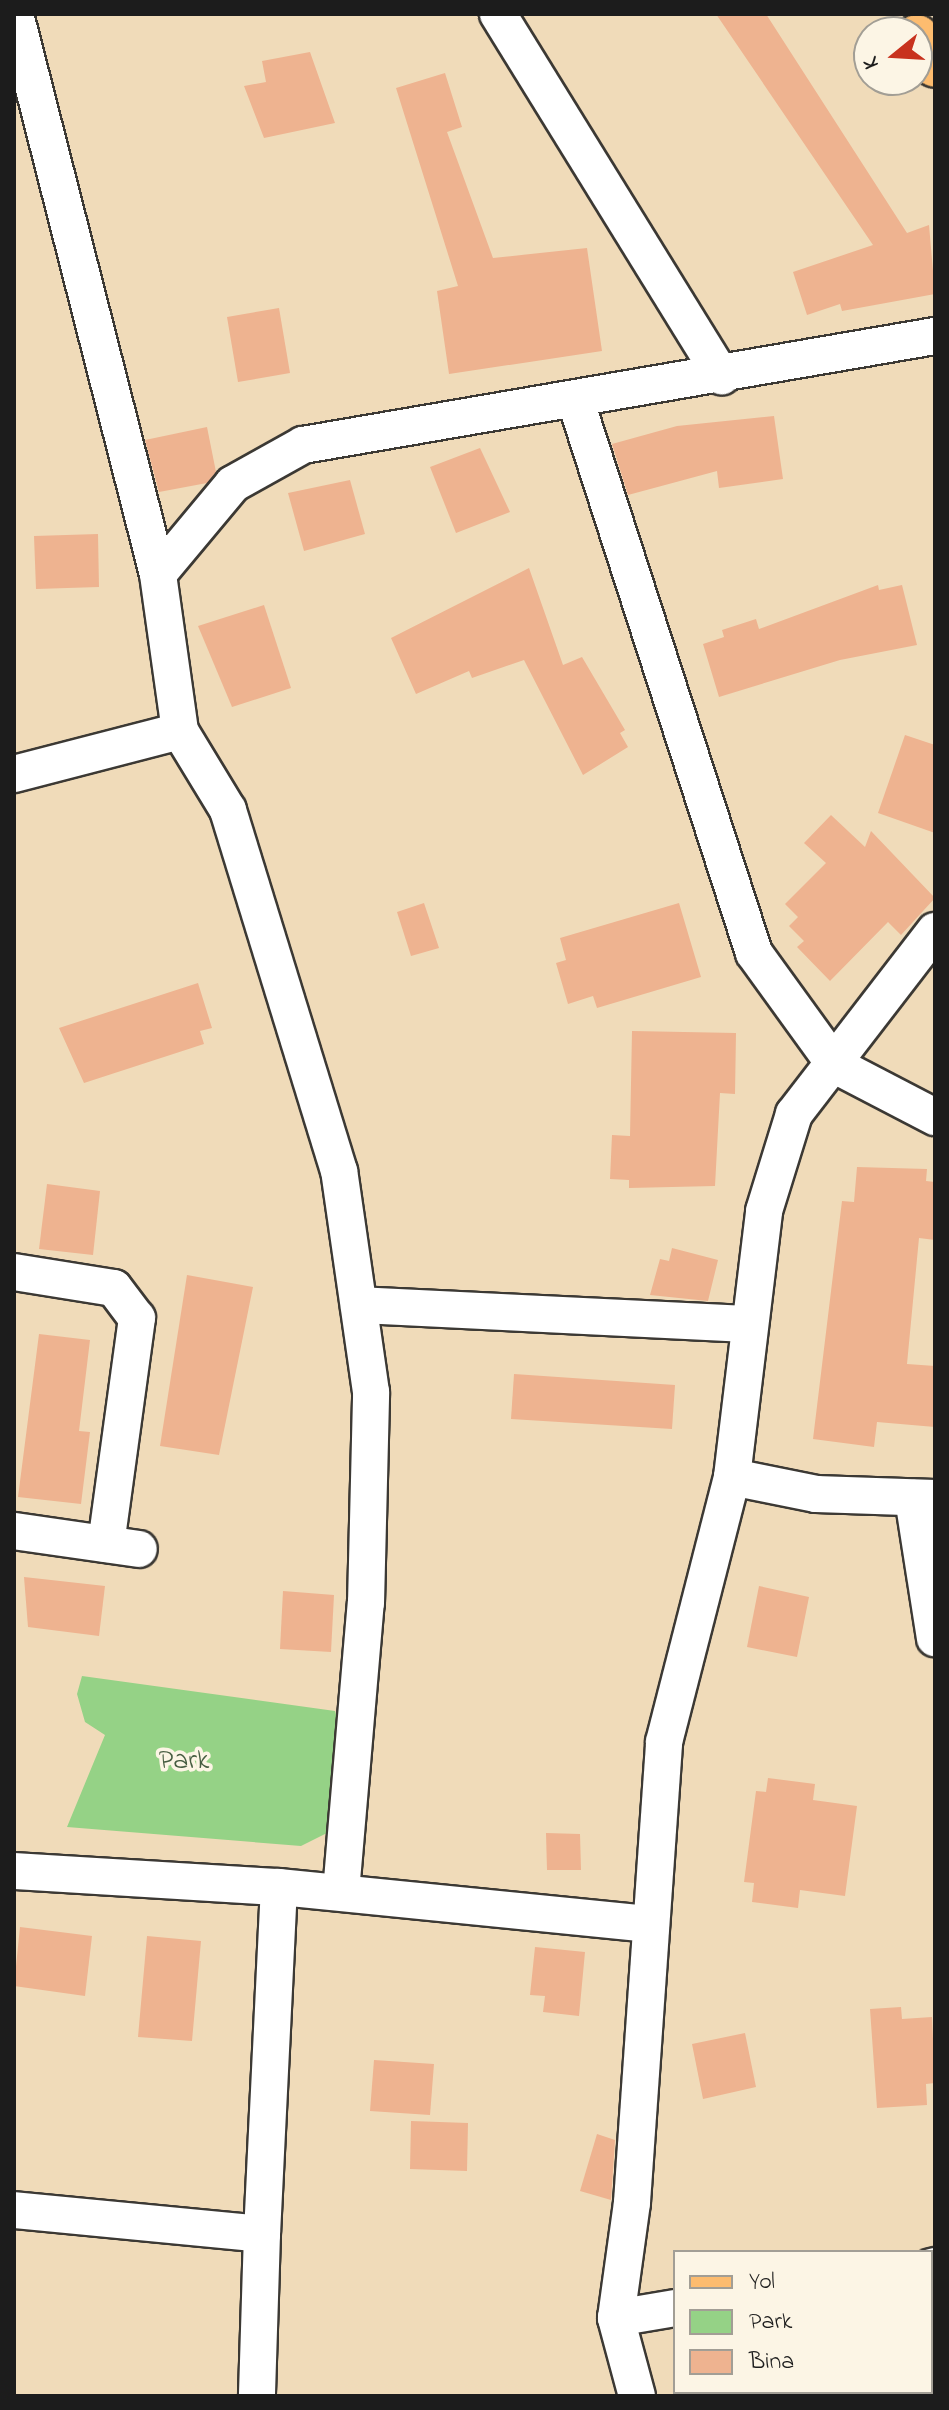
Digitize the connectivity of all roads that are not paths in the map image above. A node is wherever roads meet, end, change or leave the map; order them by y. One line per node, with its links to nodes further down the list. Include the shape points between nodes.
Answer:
1 (498, 14): 4 (street)
2 (25, 16): 6 (street)
3 (935, 336): 4 (street)
4 (722, 376): 5 (street)
5 (575, 399): 6 (street, via 303,445 233,484); 10 (street, via 754,953)
6 (158, 574): 7 (street)
7 (180, 731): 8 (street); 13 (street, via 228,810 339,1171)
8 (14, 774)
9 (935, 931): 10 (street)
10 (835, 1065): 11 (street); 14 (street, via 794,1114 764,1211)
11 (935, 1117)
12 (14, 1272): 17 (street, via 114,1288 137,1318 122,1546)
13 (359, 1305): 14 (street); 21 (street, via 371,1392 366,1603)
14 (750, 1324): 15 (street)
15 (732, 1477): 16 (street, via 816,1494); 22 (street, via 664,1742)
16 (924, 1498): 18 (street)
17 (14, 1531)
18 (935, 1638)
19 (14, 1871): 20 (street)
20 (279, 1887): 21 (street); 24 (street)
21 (341, 1892): 22 (street)
22 (647, 1924): 26 (street, via 632,2202)
23 (14, 2210): 24 (street)
24 (262, 2234): 27 (street)
25 (673, 2308): 26 (street)
26 (616, 2318): 28 (street)
27 (257, 2396)
28 (637, 2396)

